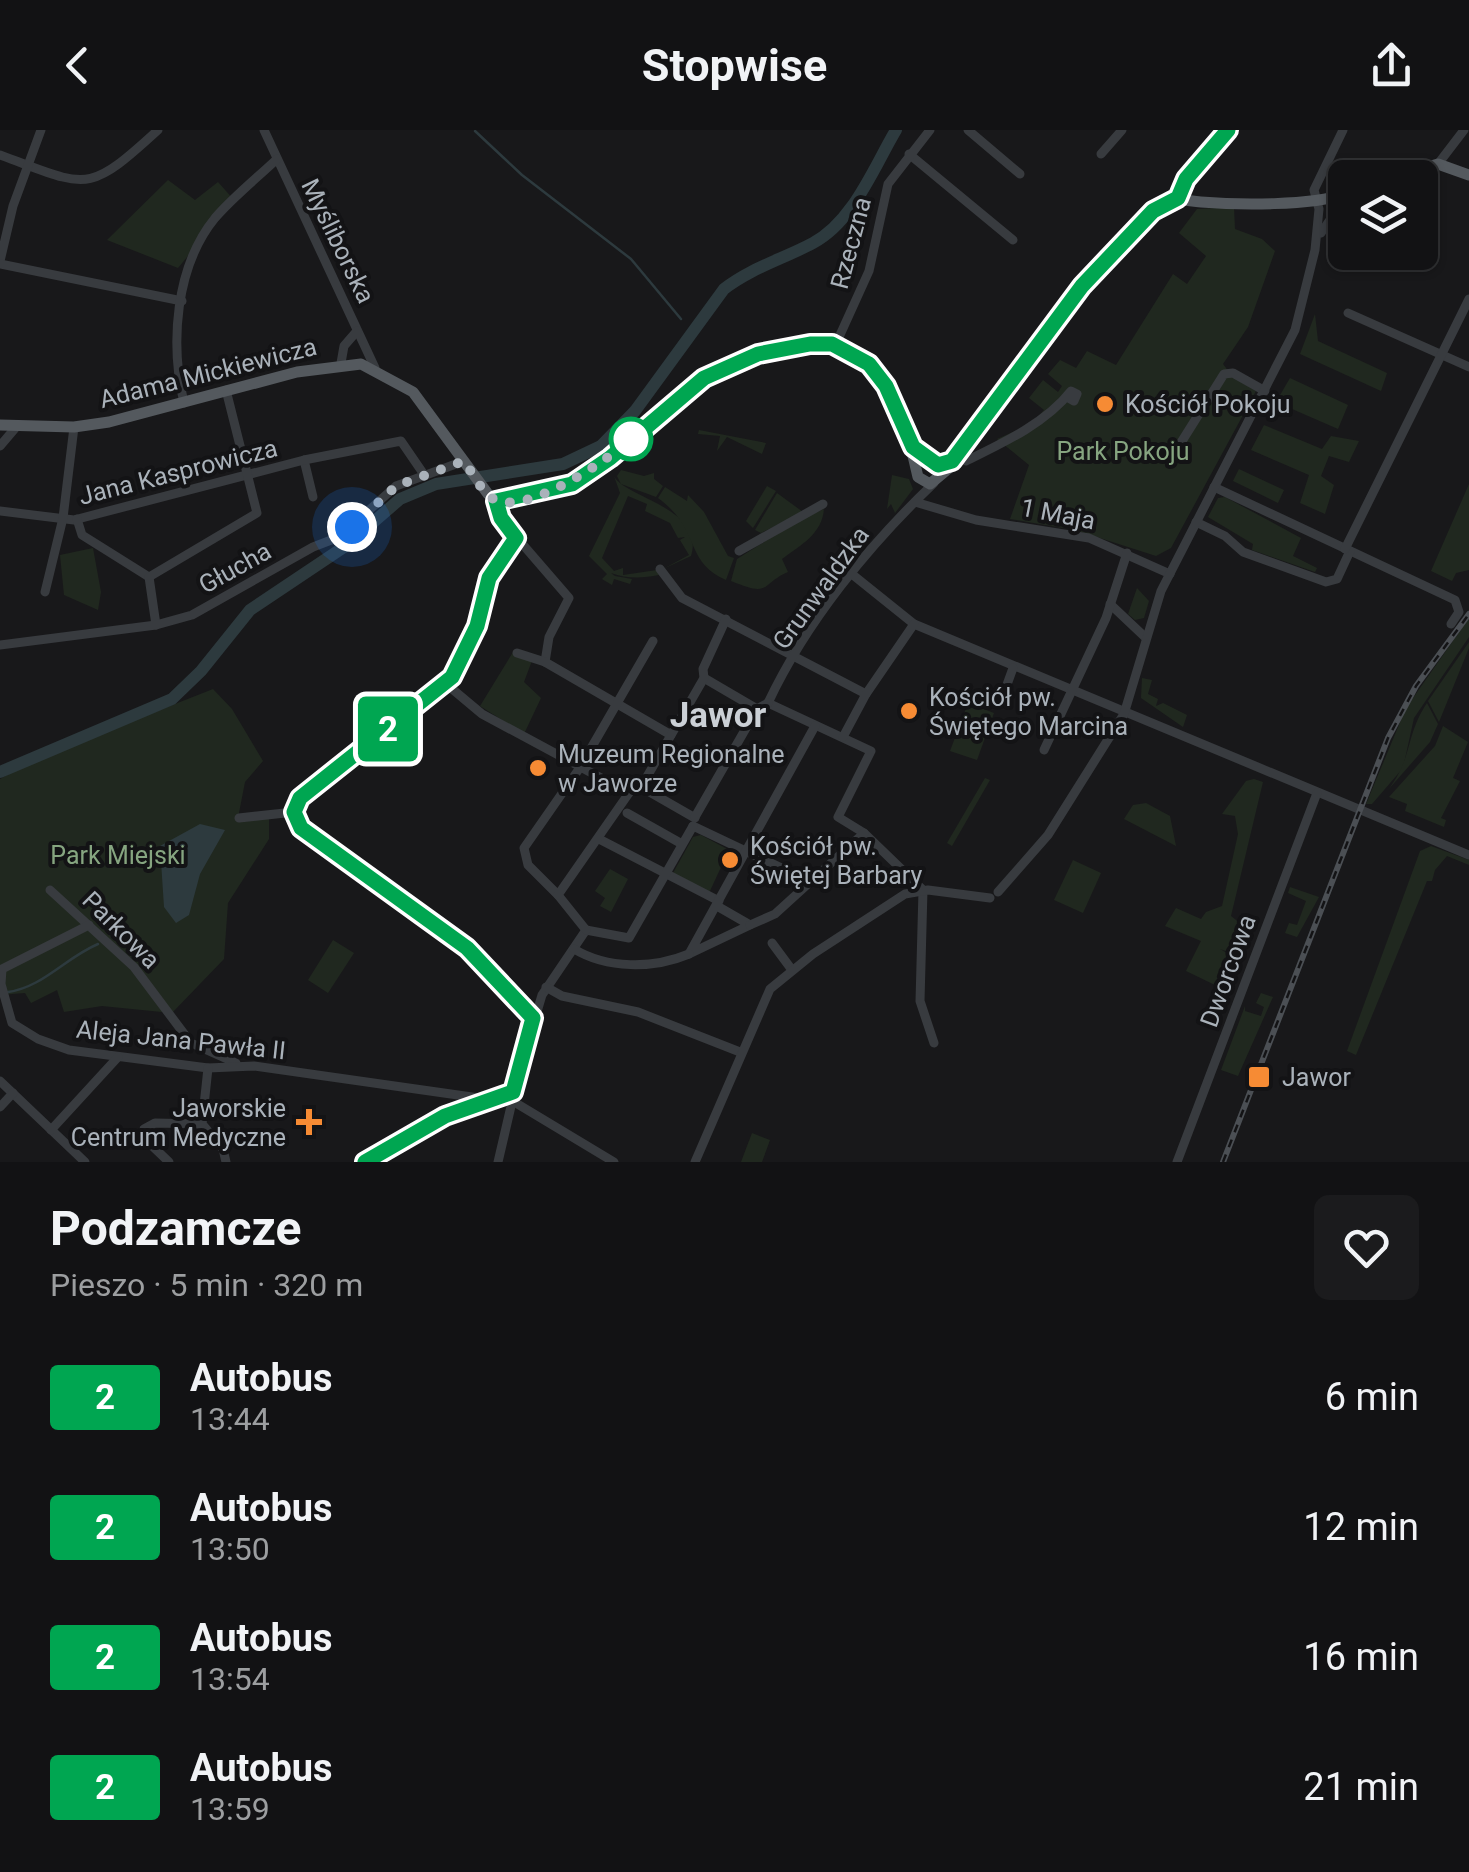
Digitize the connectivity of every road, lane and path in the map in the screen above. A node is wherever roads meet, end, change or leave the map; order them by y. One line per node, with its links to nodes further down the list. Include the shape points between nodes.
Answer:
1 (41, 130): 15 (street)
2 (158, 130): 15 (street, via 92,182)
3 (264, 130): 13 (street, Myśliborska)
4 (930, 130): 10 (street, Rzeczna)
5 (968, 130): 16 (street)
6 (1122, 130): 11 (street)
7 (1343, 130): 20 (street, via 1314,190)
8 (1464, 130): 14 (street)
9 (1220, 133): 18 (main road)
10 (909, 154): 22 (street); 29 (street, Rzeczna, via 888,184 868,271)
11 (1102, 154)
12 (0, 155): 15 (street)
13 (277, 159): 26 (street, via 215,218 196,252); 28 (street, Myśliborska)
14 (1438, 164): 17 (main road)
15 (29, 166): 24 (street)
16 (1020, 174)
17 (1469, 176)
18 (1178, 198): 20 (main road); 44 (main road, via 1153,211 1082,286)
19 (1328, 198): 20 (main road)
20 (1316, 200): 23 (street)
21 (1328, 217): 23 (street)
22 (1013, 240)
23 (1316, 250): 35 (street, via 1295,330)
24 (0, 262): 26 (street)
25 (1469, 299): 30 (street)
26 (182, 302): 37 (street, via 176,348)
27 (1348, 313): 30 (street)
28 (357, 331): 31 (street); 33 (street, Myśliborska)
29 (836, 346): 41 (main road, via 878,374); 53 (main road, via 798,345 744,360 678,396 591,472 562,486)
30 (1443, 354): 32 (street); 64 (street)
31 (341, 363): 33 (main road, Adama Mickiewicza); 34 (main road, Adama Mickiewicza)
32 (1469, 366)
33 (374, 368): 46 (main road, Adama Mickiewicza, via 413,392)
34 (226, 390): 37 (main road, Adama Mickiewicza); 47 (street)
35 (1264, 391): 43 (street, via 1224,374); 51 (street)
36 (1067, 397): 44 (street, via 1037,423)
37 (184, 403): 40 (main road, Adama Mickiewicza)
38 (0, 425): 39 (main road, Adama Mickiewicza)
39 (17, 426): 40 (main road, Adama Mickiewicza); 42 (street)
40 (74, 427): 58 (street)
41 (908, 438): 48 (main road); 49 (main road)
42 (0, 446)
43 (1177, 449)
44 (963, 459): 49 (main road)
45 (304, 460): 47 (street, Jana Kasprowicza); 50 (street, Jana Kasprowicza, via 400,441); 52 (street, Jana Kasprowicza)
46 (465, 463): 50 (street, Głucha); 53 (main road, Adama Mickiewicza)
47 (249, 474): 59 (street, Jana Kasprowicza); 70 (street, via 257,513)
48 (918, 474): 49 (main road); 49 (main road, via 925,483); 54 (street)
49 (933, 475): 54 (street, Grunwaldzka); 56 (street)
50 (425, 476): 76 (street, Głucha, via 396,486 339,538 192,616)
51 (1214, 487): 60 (street); 64 (street)
52 (313, 496)
53 (492, 497): 63 (street)
54 (914, 502): 56 (street, 1 Maja); 61 (street, Grunwaldzka)
55 (823, 504): 65 (street)
56 (934, 509): 66 (street, 1 Maja, via 1089,538)
57 (0, 511): 58 (street, Jana Kasprowicza)
58 (63, 518): 59 (street, Jana Kasprowicza); 71 (street)
59 (77, 519): 70 (street, via 82,536)
60 (1196, 522): 64 (street, via 1243,552 1326,582 1337,580); 68 (street)
61 (890, 526): 62 (street); 69 (street, Grunwaldzka)
62 (900, 536)
63 (516, 538): 82 (street, via 569,598 549,637); 85 (street, via 489,578 473,638)
64 (1348, 550): 75 (street, via 1455,600 1459,612)
65 (739, 551)
66 (1127, 552): 68 (street, 1 Maja); 72 (street)
67 (660, 568): 73 (street, via 682,598)
68 (1170, 574): 77 (street)
69 (853, 575): 74 (street); 81 (street, Grunwaldzka)
70 (149, 577): 76 (street)
71 (45, 592)
72 (1110, 604): 77 (street); 86 (street)
73 (726, 619): 81 (street); 84 (street)
74 (914, 624): 83 (street); 87 (street)
75 (1450, 624)
76 (156, 625): 79 (street, Głucha)
77 (1146, 638): 92 (street)
78 (652, 641): 90 (street)
79 (0, 644)
80 (517, 653): 82 (street)
81 (796, 654): 87 (street); 88 (street, Grunwaldzka)
82 (546, 662): 90 (street)
83 (1013, 668): 86 (street); 89 (street)
84 (703, 673): 91 (street); 94 (street)
85 (445, 683): 97 (street, via 482,714); 102 (street, via 300,798)
86 (1072, 692): 92 (street); 96 (street)
87 (866, 694): 95 (street)
88 (768, 704): 91 (street); 93 (street)
89 (1000, 704)
90 (617, 705): 94 (street); 97 (street)
91 (757, 708): 104 (street)
92 (1124, 714): 100 (street); 113 (street, via 1048,835 994,895)
93 (814, 726): 95 (street); 108 (street)
94 (671, 735): 98 (street)
95 (843, 737): 105 (street, via 871,751 838,818)
96 (1044, 750)
97 (579, 768): 99 (street); 114 (street, via 524,848 528,865)
98 (641, 787): 99 (street); 104 (street)
99 (629, 793): 106 (street)
100 (1317, 794): 109 (street); 146 (street, Dworcowa)
101 (627, 813): 107 (street)
102 (295, 816): 103 (street); 124 (street, via 467,948)
103 (239, 818)
104 (694, 821): 107 (street); 108 (street)
105 (864, 833): 111 (street); 113 (street)
106 (599, 838): 110 (street); 114 (street)
107 (682, 844): 110 (street)
108 (744, 853): 111 (street); 115 (street)
109 (1469, 855)
110 (666, 873): 115 (street); 118 (street, via 629,938)
111 (811, 882): 117 (street, via 775,914)
112 (50, 890): 116 (street, Parkowa)
113 (923, 890): 122 (street, via 898,897); 125 (street, via 920,1001)
114 (558, 895): 118 (street)
115 (718, 904): 117 (street); 121 (street)
116 (89, 925): 127 (street, Aleja Jana Pawła II, via 2,969 7,1013 52,1046); 128 (street, Parkowa, via 134,967 191,1043 221,1060)
117 (750, 925): 121 (street)
118 (586, 930): 120 (street)
119 (772, 943): 122 (street)
120 (574, 949): 121 (street, via 615,964); 123 (street)
121 (689, 954)
122 (792, 970): 126 (street, via 762,1002)
123 (546, 987): 124 (street); 126 (street, via 638,1012)
124 (533, 1018): 134 (street)
125 (934, 1044)
126 (740, 1052): 145 (street)
127 (118, 1057): 129 (street, Aleja Jana Pawła II); 138 (street)
128 (254, 1066): 129 (street, Aleja Jana Pawła II); 132 (street, Aleja Jana Pawła II)
129 (208, 1068): 137 (street)
130 (0, 1081): 131 (street)
131 (13, 1093): 135 (street); 138 (street)
132 (443, 1094): 133 (street, Aleja Jana Pawła II); 136 (street)
133 (486, 1100): 134 (street); 136 (street)
134 (512, 1101): 143 (street); 144 (street)
135 (0, 1107)
136 (445, 1116): 142 (street)
137 (202, 1124): 140 (street, via 155,1123 144,1130); 141 (street)
138 (51, 1130): 139 (street)
139 (85, 1162)
140 (168, 1162)
141 (226, 1162)
142 (366, 1162)
143 (498, 1162)
144 (614, 1162)
145 (695, 1162)
146 (1176, 1162)

